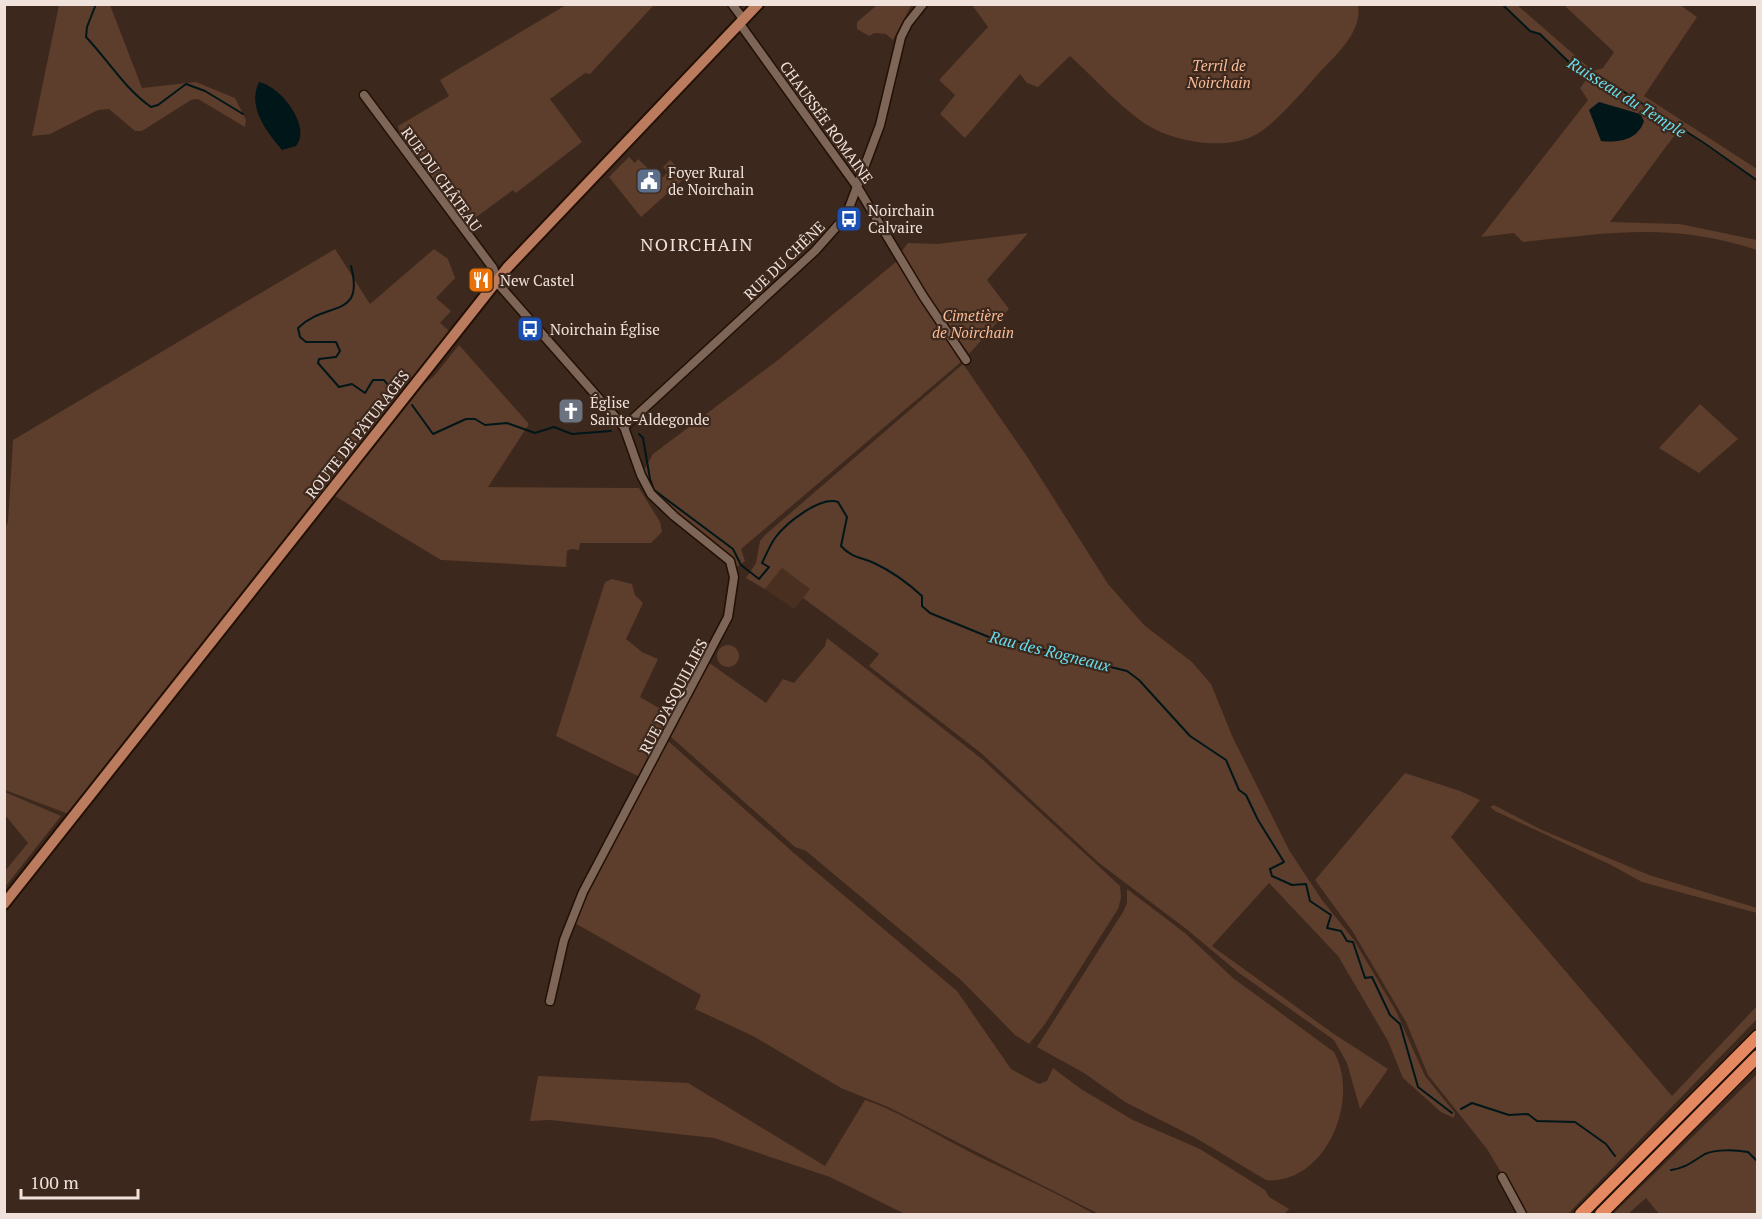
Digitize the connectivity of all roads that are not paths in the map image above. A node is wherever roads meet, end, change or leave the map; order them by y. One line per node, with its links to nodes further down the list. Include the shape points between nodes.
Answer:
1 (732, 4): 4 (street, CHAUSSÉE ROMAINE)
2 (758, 4): 4 (main road, ROUTE DE PÂTURAGES)
3 (923, 4): 6 (street, RUE DU CHÊNE, via 901,37 880,125)
4 (742, 22): 6 (street, CHAUSSÉE ROMAINE); 7 (main road, ROUTE DE PÂTURAGES)
5 (364, 95): 7 (street, RUE DU CHÂTEAU)
6 (858, 188): 8 (street, CHAUSSÉE ROMAINE, via 922,296); 9 (street, RUE DU CHÊNE, via 846,216 815,251)
7 (498, 279): 9 (street, RUE DU CHÂTEAU, via 500,286); 10 (main road, ROUTE DE PÂTURAGES)
8 (966, 360)
9 (624, 426): 11 (street, RUE D'ASQUILLIES, via 651,494 730,561 733,597 719,637 576,908)
10 (4, 904)
11 (549, 1001)
12 (1758, 1036): 16 (highway)
13 (1758, 1056): 17 (highway)
14 (1502, 1177): 15 (street)
15 (1522, 1215)
16 (1581, 1215)
17 (1601, 1215)

